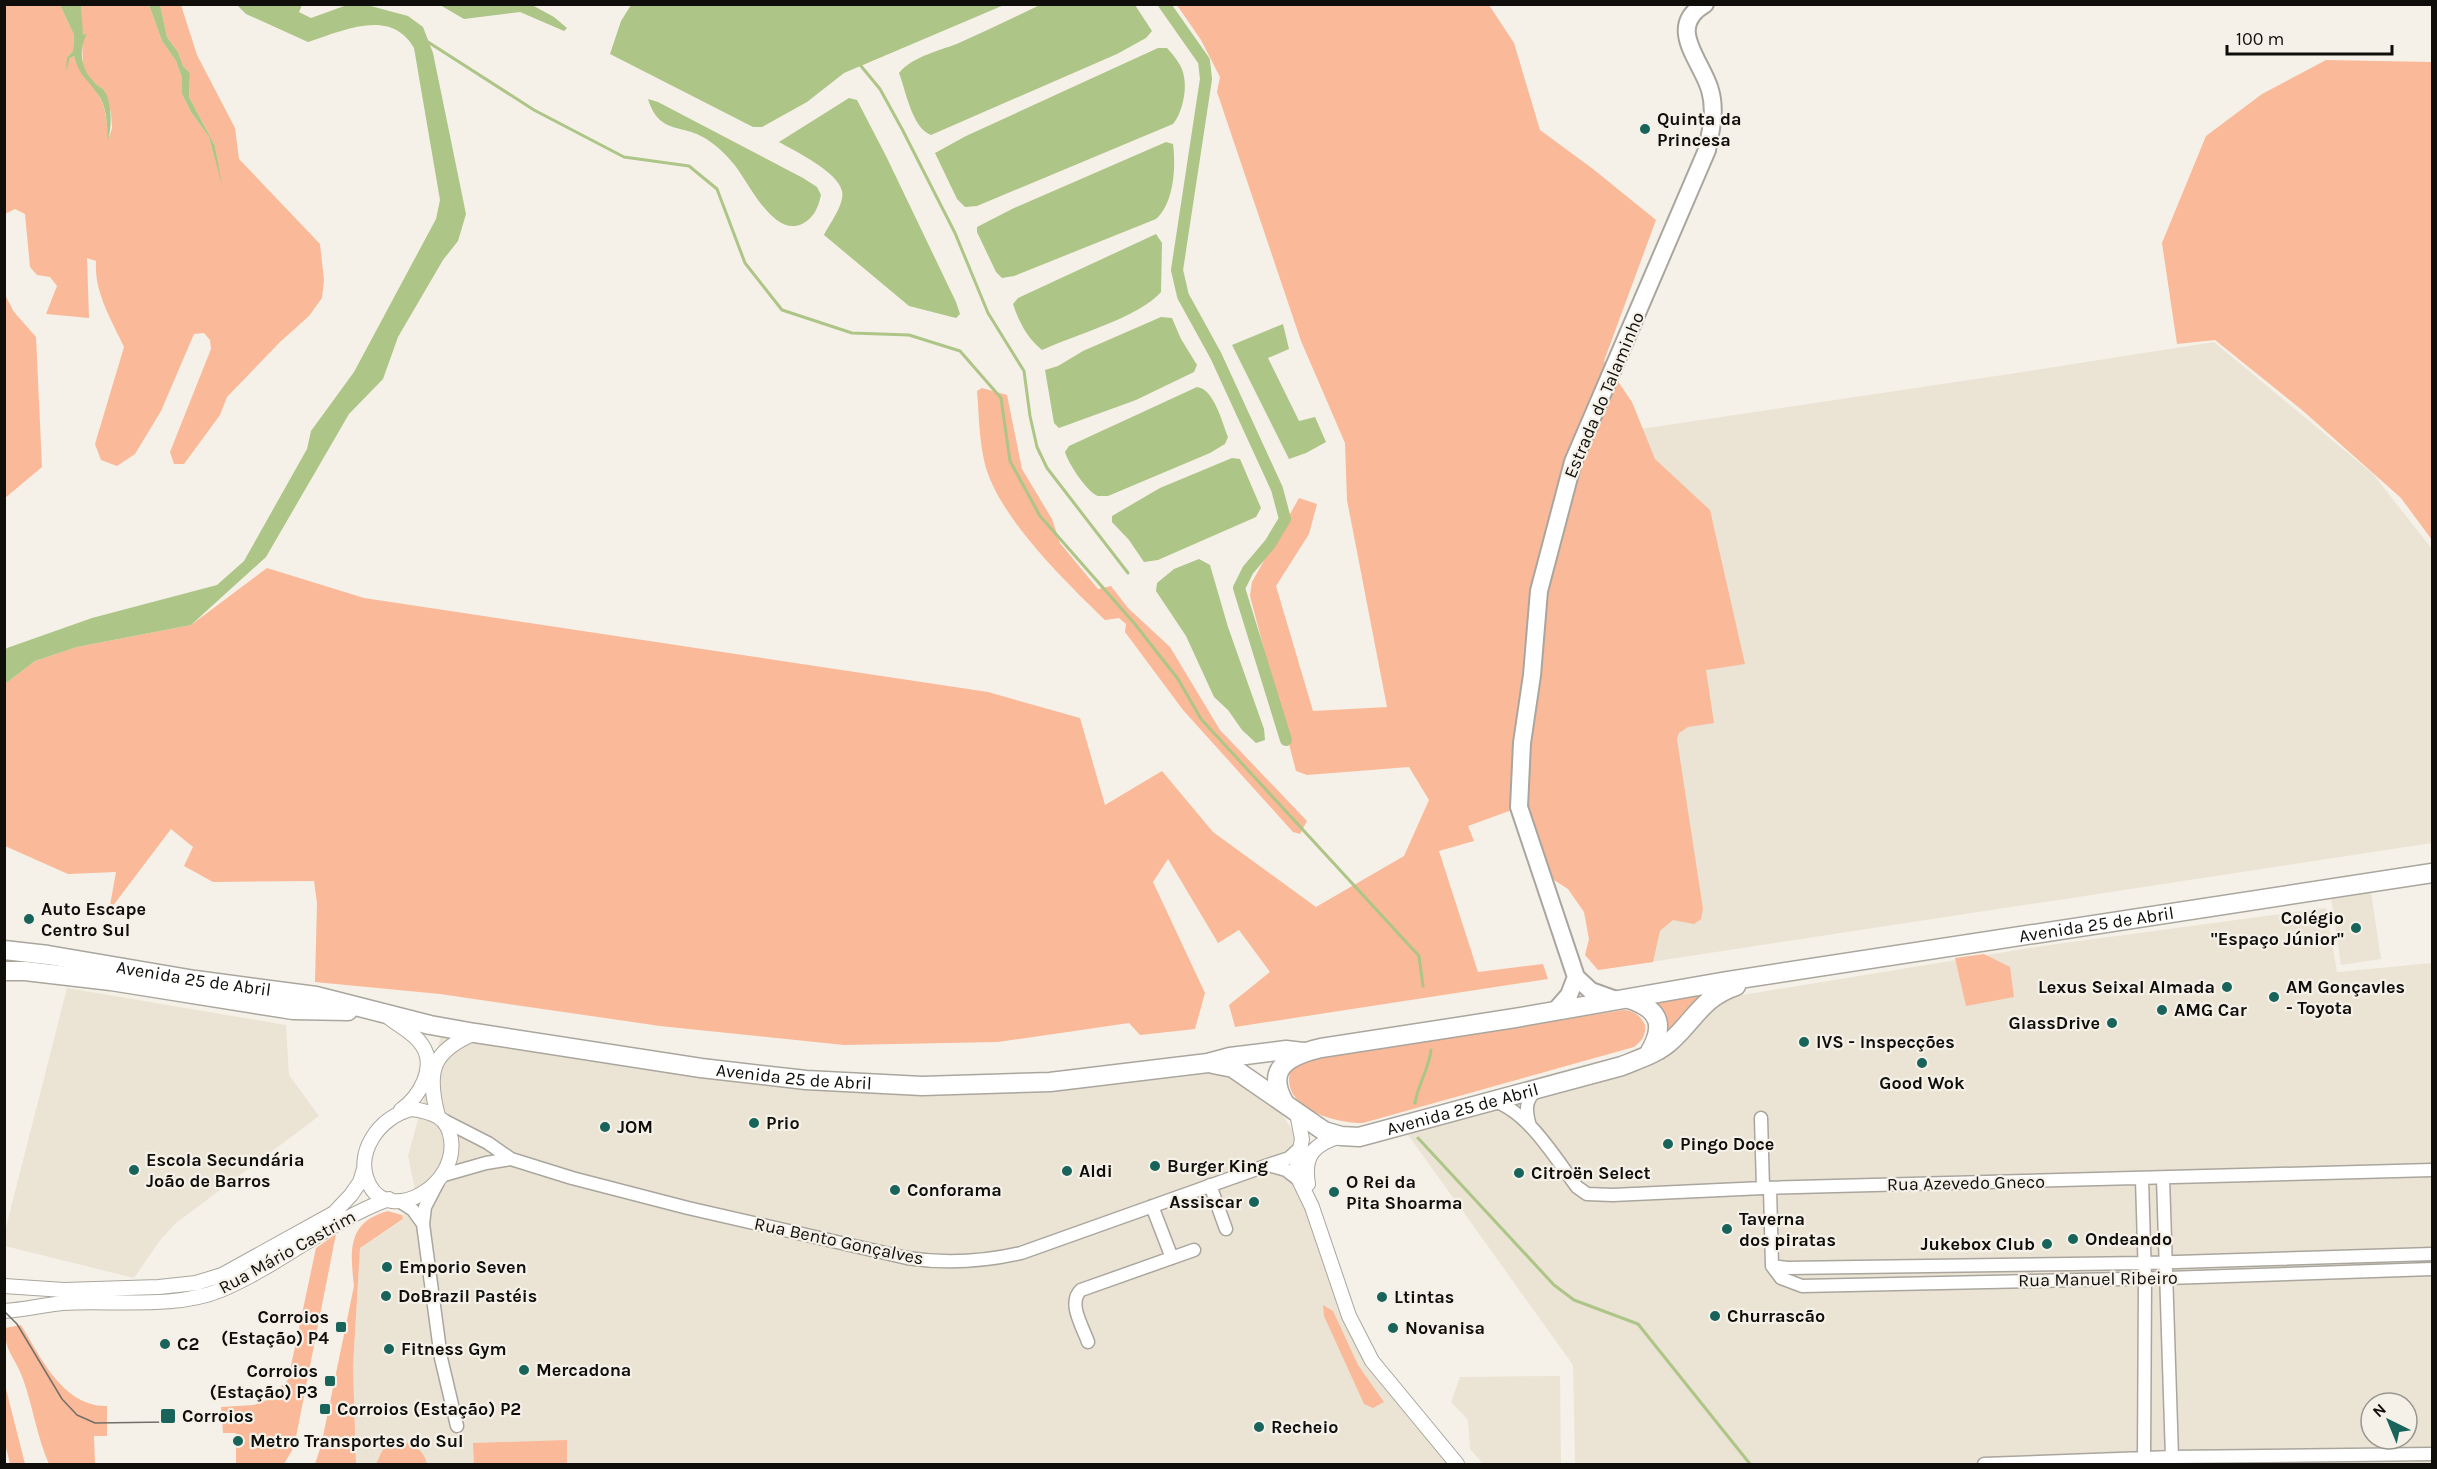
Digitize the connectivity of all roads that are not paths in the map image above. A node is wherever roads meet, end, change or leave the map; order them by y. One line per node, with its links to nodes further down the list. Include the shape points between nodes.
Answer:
1 (1705, 4): 5 (main road, Estrada do Talaminho, via 1690,18 1686,33 1710,89 1711,130 1707,150 1573,462 1539,591 1519,807)
2 (2433, 873): 6 (main road, Avenida 25 de Abril)
3 (4, 950): 9 (main road, Avenida 25 de Abril, via 316,996)
4 (4, 971): 9 (main road, Avenida 25 de Abril, via 111,981 293,1010)
5 (1576, 977): 7 (main road, via 1591,991); 8 (main road, via 1569,995)
6 (1761, 977): 7 (main road, Avenida 25 de Abril); 12 (main road, Avenida 25 de Abril, via 1728,988 1708,1000 1672,1040)
7 (1623, 1000): 8 (main road, Avenida 25 de Abril); 12 (main road, via 1643,1004 1658,1020 1657,1041)
8 (1556, 1010): 11 (main road, Avenida 25 de Abril)
9 (382, 1012): 10 (main road, Avenida 25 de Abril); 17 (street, via 411,1033 427,1056 427,1076 422,1087)
10 (475, 1033): 13 (main road, Avenida 25 de Abril, via 788,1079 864,1084 1050,1082); 18 (street, via 454,1041 438,1058 432,1095)
11 (1304, 1052): 13 (main road, Avenida 25 de Abril, via 1286,1050); 16 (main road, Avenida 25 de Abril, via 1287,1060 1277,1078 1277,1088)
12 (1648, 1055): 14 (main road, Avenida 25 de Abril)
13 (1209, 1063): 16 (main road, Avenida 25 de Abril, via 1233,1068)
14 (1540, 1088): 15 (main road, Avenida 25 de Abril); 20 (street, via 1532,1093 1528,1103)
15 (1491, 1101): 20 (street, Rua Azevedo Gneco, via 1509,1107); 21 (main road, Avenida 25 de Abril, via 1359,1137)
16 (1290, 1108): 21 (main road, Avenida 25 de Abril, via 1324,1131); 22 (street, via 1302,1139)
17 (396, 1114): 18 (street, via 412,1109); 25 (street, via 374,1134)
18 (441, 1118): 23 (street, Rua Bento Gonçalves); 27 (street, via 450,1130 452,1160)
19 (1761, 1118): 32 (street)
20 (1530, 1126): 32 (street, Rua Azevedo Gneco, via 1587,1194)
21 (1341, 1136): 35 (street, via 1312,1150 1306,1171)
22 (1301, 1147): 24 (street, Rua Bento Gonçalves, via 1289,1158); 30 (street)
23 (511, 1159): 27 (street, Rua Bento Gonçalves); 34 (street, Rua Bento Gonçalves, via 688,1208 931,1262 989,1260 1021,1253)
24 (1268, 1166): 30 (street, via 1286,1170); 31 (street, Rua Bento Gonçalves)
25 (364, 1169): 33 (street, via 370,1188); 47 (street, Rua Mário Castrim, via 351,1196 334,1213 222,1275 159,1287 64,1290)
26 (2433, 1170): 28 (street, Rua Azevedo Gneco)
27 (441, 1178): 33 (street, via 428,1191); 36 (street, via 425,1207)
28 (2163, 1178): 29 (street, Rua Azevedo Gneco); 42 (street)
29 (2142, 1179): 32 (street, Rua Azevedo Gneco); 41 (street)
30 (1299, 1180): 35 (street)
31 (1210, 1185): 34 (street, Rua Bento Gonçalves); 37 (street)
32 (1766, 1188): 43 (street)
33 (394, 1200): 36 (street, via 413,1210); 48 (street, Rua Mário Castrim, via 363,1210 218,1291 189,1298)
34 (1152, 1206): 40 (street)
35 (1312, 1207): 54 (street, via 1349,1316 1372,1361)
36 (423, 1224): 50 (street, via 441,1358)
37 (1226, 1229)
38 (1194, 1250): 40 (street)
39 (2433, 1254): 42 (street)
40 (1172, 1258): 49 (street, via 1086,1287 1076,1295 1074,1304)
41 (2145, 1263): 42 (street); 43 (street); 45 (street)
42 (2166, 1263): 46 (street)
43 (1772, 1266): 45 (street, Rua Manuel Ribeiro, via 1781,1278 1802,1286)
44 (2433, 1269): 46 (street, Rua Manuel Ribeiro)
45 (2145, 1278): 46 (street, Rua Manuel Ribeiro); 53 (street)
46 (2167, 1278): 52 (street)
47 (4, 1286)
48 (4, 1311)
49 (1088, 1342)
50 (457, 1426)
51 (2433, 1455): 52 (street)
52 (2172, 1457): 53 (street)
53 (2144, 1458): 55 (street)
54 (1457, 1464)
55 (1984, 1464)

